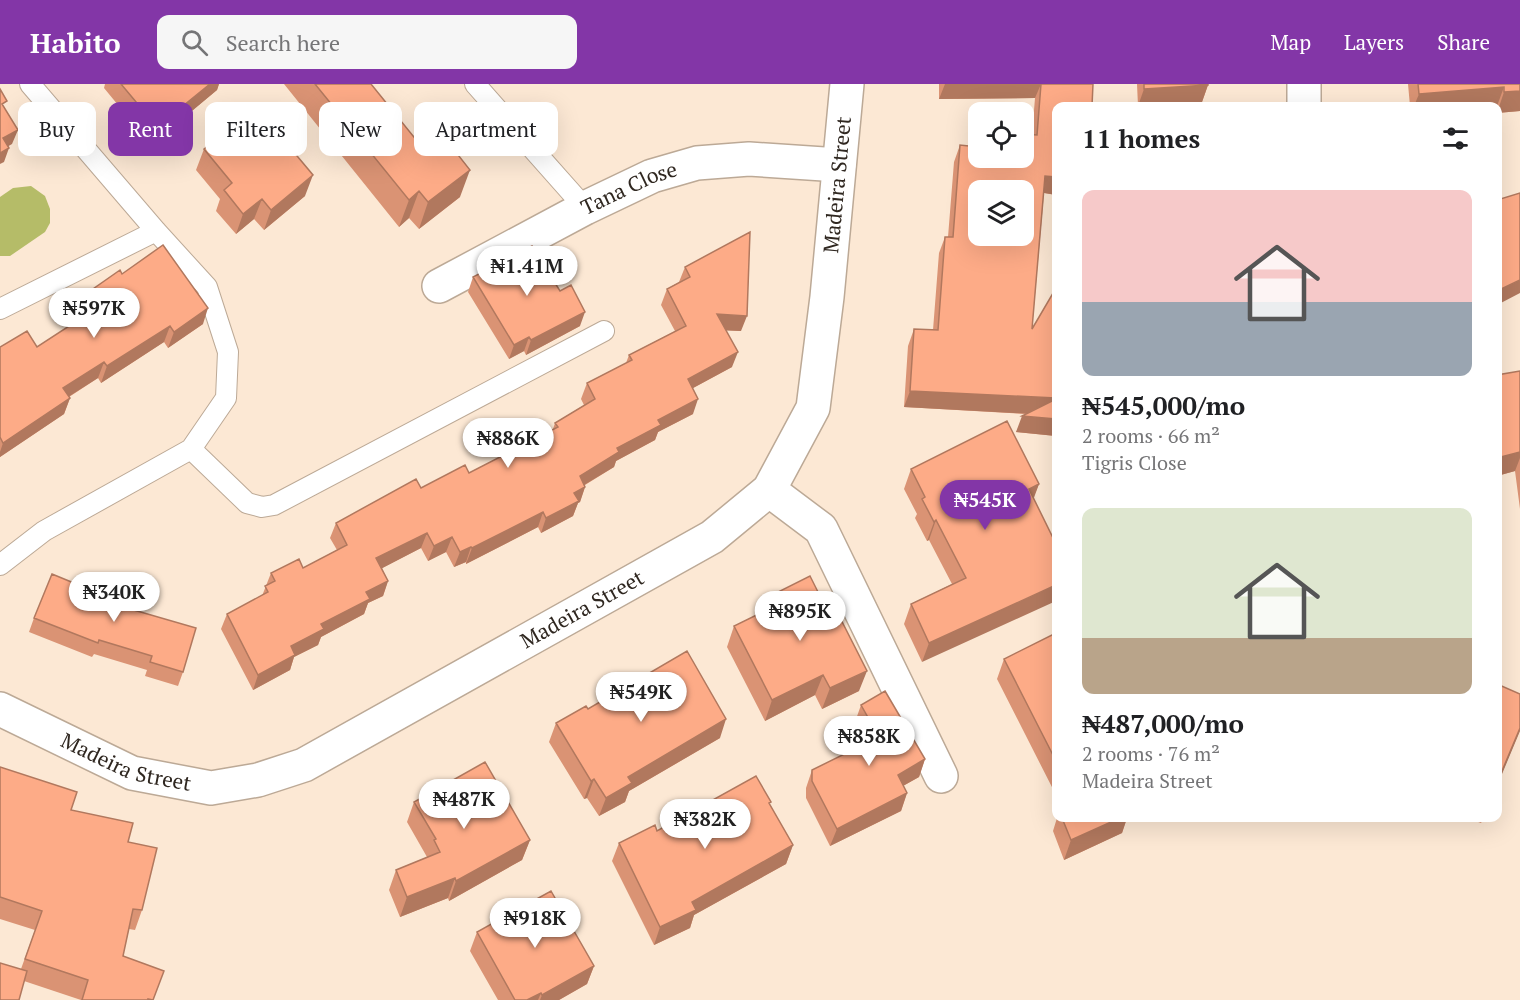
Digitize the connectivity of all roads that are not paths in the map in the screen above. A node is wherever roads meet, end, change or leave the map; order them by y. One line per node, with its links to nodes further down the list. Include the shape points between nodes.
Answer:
1 (30, 84): 8 (lane)
2 (475, 84): 7 (lane)
3 (847, 84): 6 (street, Madeira Street)
4 (1304, 84): 5 (street)
5 (1304, 102)
6 (839, 165): 7 (street, Tana Close, via 749,159 697,163 652,176); 13 (street, Madeira Street, via 813,408)
7 (585, 208): 9 (street, Tana Close)
8 (156, 231): 10 (lane); 12 (lane, via 207,287 228,352 226,398)
9 (439, 286)
10 (0, 309)
11 (604, 331): 12 (lane, via 274,505 247,503)
12 (191, 449): 14 (lane, via 44,531)
13 (769, 490): 15 (street, Madeira Street, via 712,537 304,765 258,780 211,788 132,773); 16 (street, via 821,529)
14 (0, 565)
15 (0, 709)
16 (941, 776)

